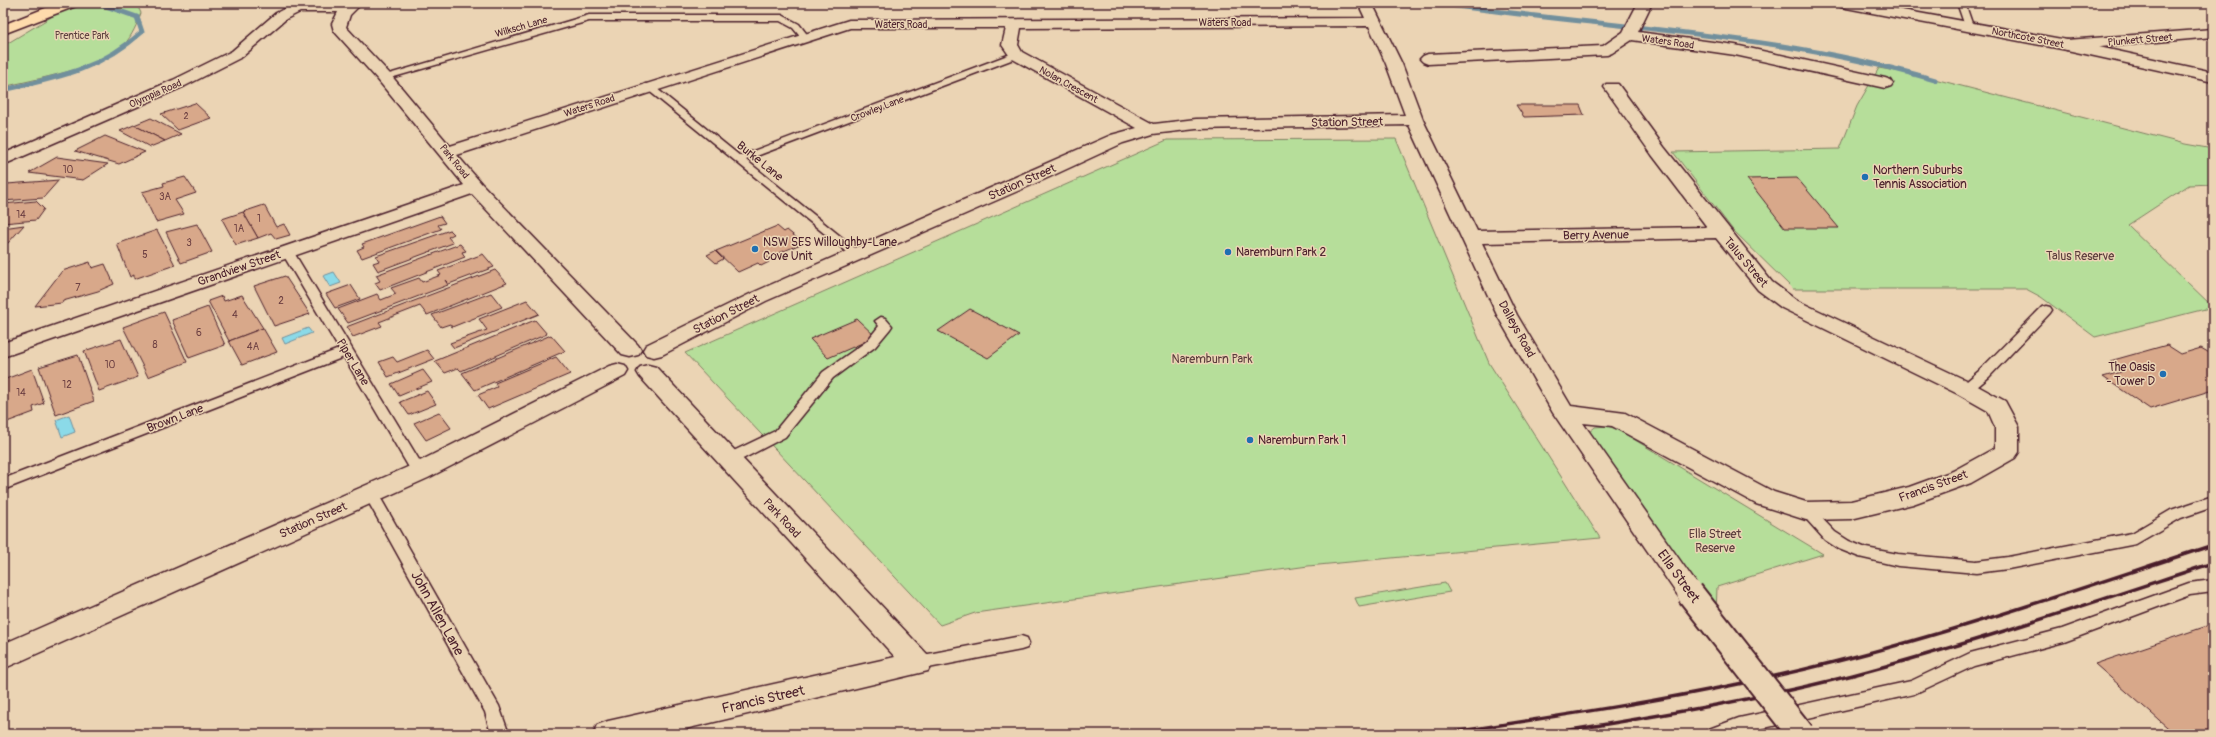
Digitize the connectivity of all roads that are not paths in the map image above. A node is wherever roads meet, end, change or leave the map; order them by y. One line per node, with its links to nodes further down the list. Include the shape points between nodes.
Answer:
1 (39, 3): 9 (highway)
2 (71, 3): 13 (highway)
3 (1365, 3): 10 (street, Dalleys Road)
4 (1645, 3): 15 (street)
5 (1841, 3): 12 (street, Northcote Street)
6 (1961, 3): 12 (lane)
7 (297, 5): 8 (street, Park Road); 28 (street, Olympia Road, via 237,54 179,83)
8 (352, 5): 20 (street, Park Road, via 340,20 339,28)
9 (3, 17)
10 (1374, 22): 11 (street, Waters Road); 25 (street, Dalleys Road)
11 (1014, 23): 16 (street, Waters Road, via 849,24); 18 (street, via 1010,45)
12 (1969, 26): 17 (street, Northcote Street)
13 (3, 30)
14 (2213, 33): 17 (street, Plunkett Street)
15 (1629, 35): 19 (street, Waters Road, via 1607,50); 22 (street, Waters Road, via 1735,50)
16 (804, 37): 20 (lane, Wilksch Lane, via 796,26 782,18 589,18); 23 (street, Waters Road)
17 (2067, 45): 21 (street, Northcote Street)
18 (1016, 55): 26 (street, Nolan Crescent); 29 (lane, Crowley Lane)
19 (1428, 59)
20 (384, 77): 27 (street, Park Road)
21 (2213, 77)
22 (1885, 83)
23 (648, 86): 27 (street, Waters Road); 29 (lane, Burke Lane)
24 (1612, 87): 31 (street, Talus Street)
25 (1416, 120): 26 (street, Station Street, via 1196,124); 32 (street, Dalleys Road)
26 (1151, 129): 34 (street, Station Street, via 1117,139)
27 (448, 152): 30 (street, Park Road)
28 (3, 160)
29 (738, 160): 34 (lane, Burke Lane)
30 (476, 187): 33 (street, Grandview Street); 38 (street, Park Road)
31 (1721, 232): 32 (street, Berry Avenue); 42 (street, Talus Street, via 1765,286 1789,304)
32 (1472, 237): 44 (street, Dalleys Road, via 1507,315)
33 (287, 251): 37 (street, Grandview Street); 39 (lane, Piper Lane)
34 (856, 254): 40 (street, Station Street, via 759,297)
35 (2046, 310): 42 (lane)
36 (881, 321): 45 (lane, via 886,326 871,344 828,375 780,434)
37 (3, 350)
38 (630, 350): 40 (street, via 646,348); 41 (street, via 618,359 615,367)
39 (347, 351): 46 (lane, Piper Lane); 47 (lane, Brown Lane)
40 (651, 361): 41 (street, via 630,376); 45 (street, Park Road)
41 (617, 371): 46 (street, Station Street)
42 (1966, 389): 43 (street, Talus Street)
43 (1997, 406): 50 (street, Francis Street, via 2007,427 2007,452 1962,477 1913,495 1851,510)
44 (1564, 414): 50 (street, via 1617,419 1765,498); 58 (street, Ella Street, bridge, via 1690,594)
45 (728, 460): 54 (street, Park Road)
46 (420, 472): 48 (street, Station Street)
47 (3, 485)
48 (371, 494): 53 (street, Station Street); 55 (lane, John Allen Lane, via 493,711)
49 (2213, 501): 50 (lane, via 2176,514 2136,538 1976,567 1898,560 1864,553 1830,536)
50 (1806, 511)
51 (2213, 586): 57 (lane, via 2189,589 2064,635 1970,660 1914,686 1739,726)
52 (1021, 643): 54 (lane)
53 (3, 658)
54 (918, 663): 56 (street, Francis Street)
55 (500, 734)
56 (608, 734)
57 (1715, 734)
58 (1801, 734)

